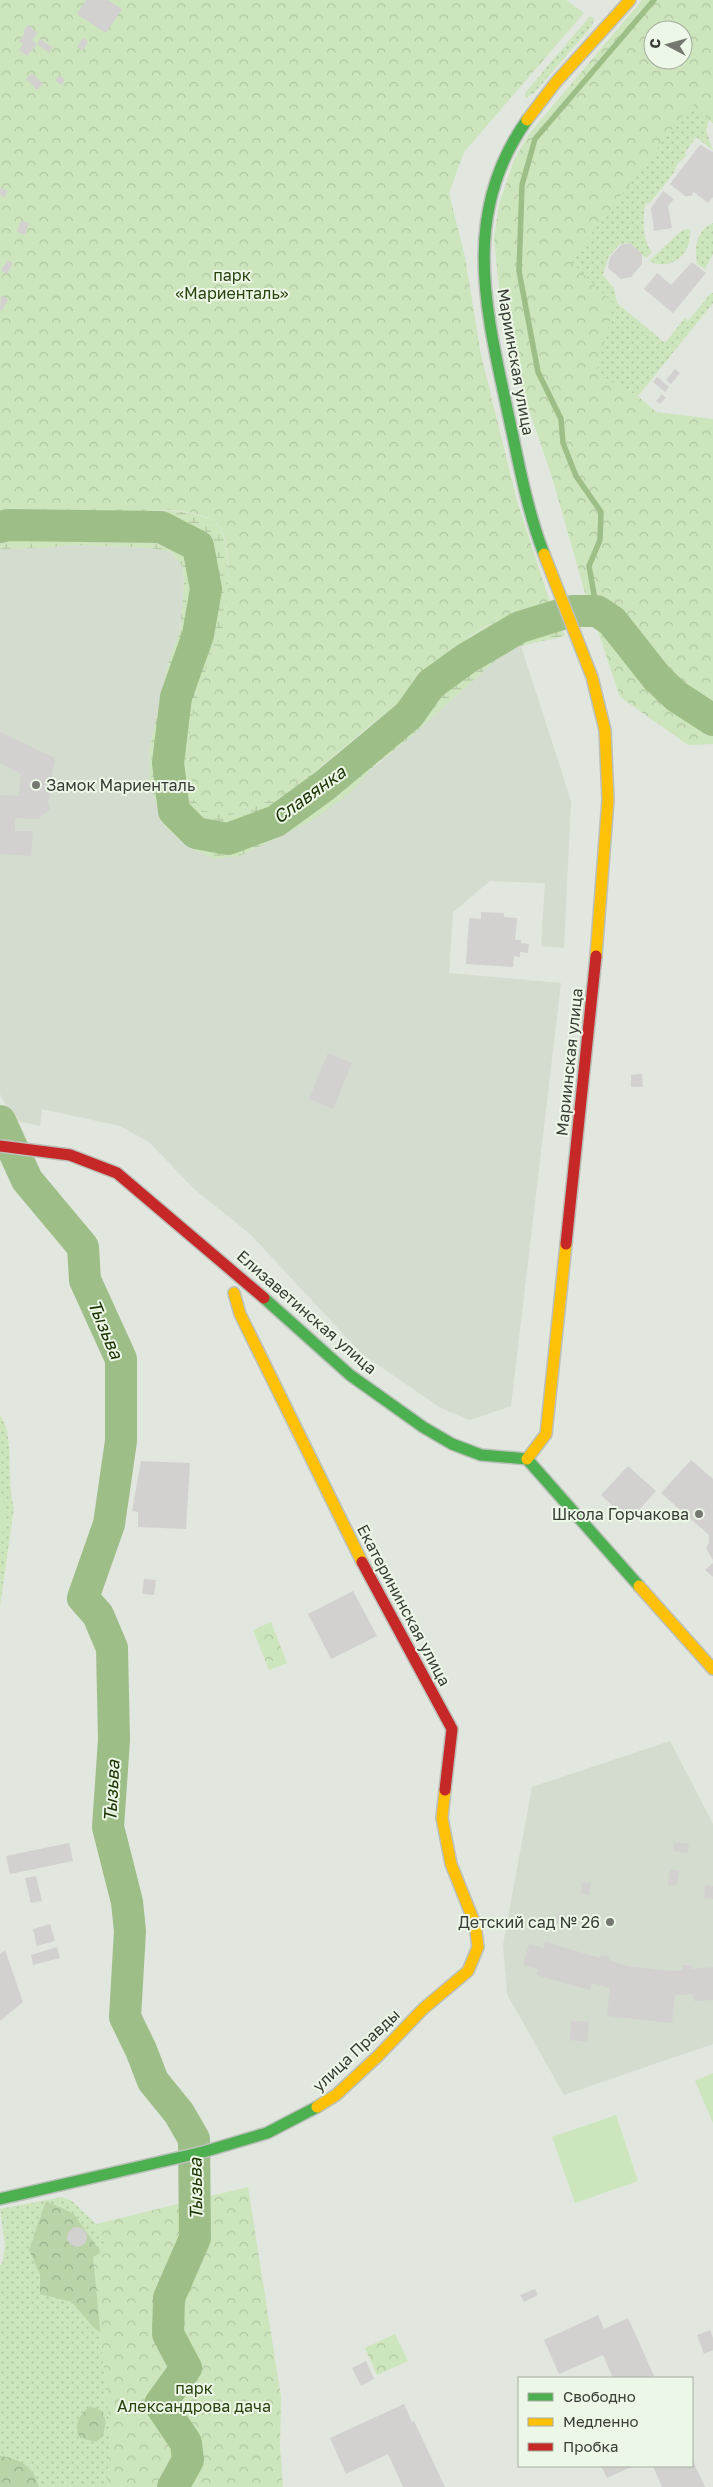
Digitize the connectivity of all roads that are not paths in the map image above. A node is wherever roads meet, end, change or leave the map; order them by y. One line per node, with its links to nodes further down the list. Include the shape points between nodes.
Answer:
1 (630, 0): 4 (street, Мариинская улица, via 552,88 518,134 497,174 485,226 484,271 493,345 526,503 588,663 607,733 608,804 594,977 546,1434)
2 (0, 1146): 4 (street, Елизаветинская улица, via 70,1155 117,1173 226,1262 350,1375 423,1427 452,1444 481,1454)
3 (234, 1293): 6 (street, Екатерининская улица, via 240,1314 364,1566 452,1729 442,1818 451,1864 475,1924)
4 (527, 1459): 5 (street)
5 (713, 1669)
6 (478, 1947): 7 (street, улица Правды, via 468,1971 423,2009 336,2095 305,2115 267,2133 203,2152)
7 (0, 2199)

